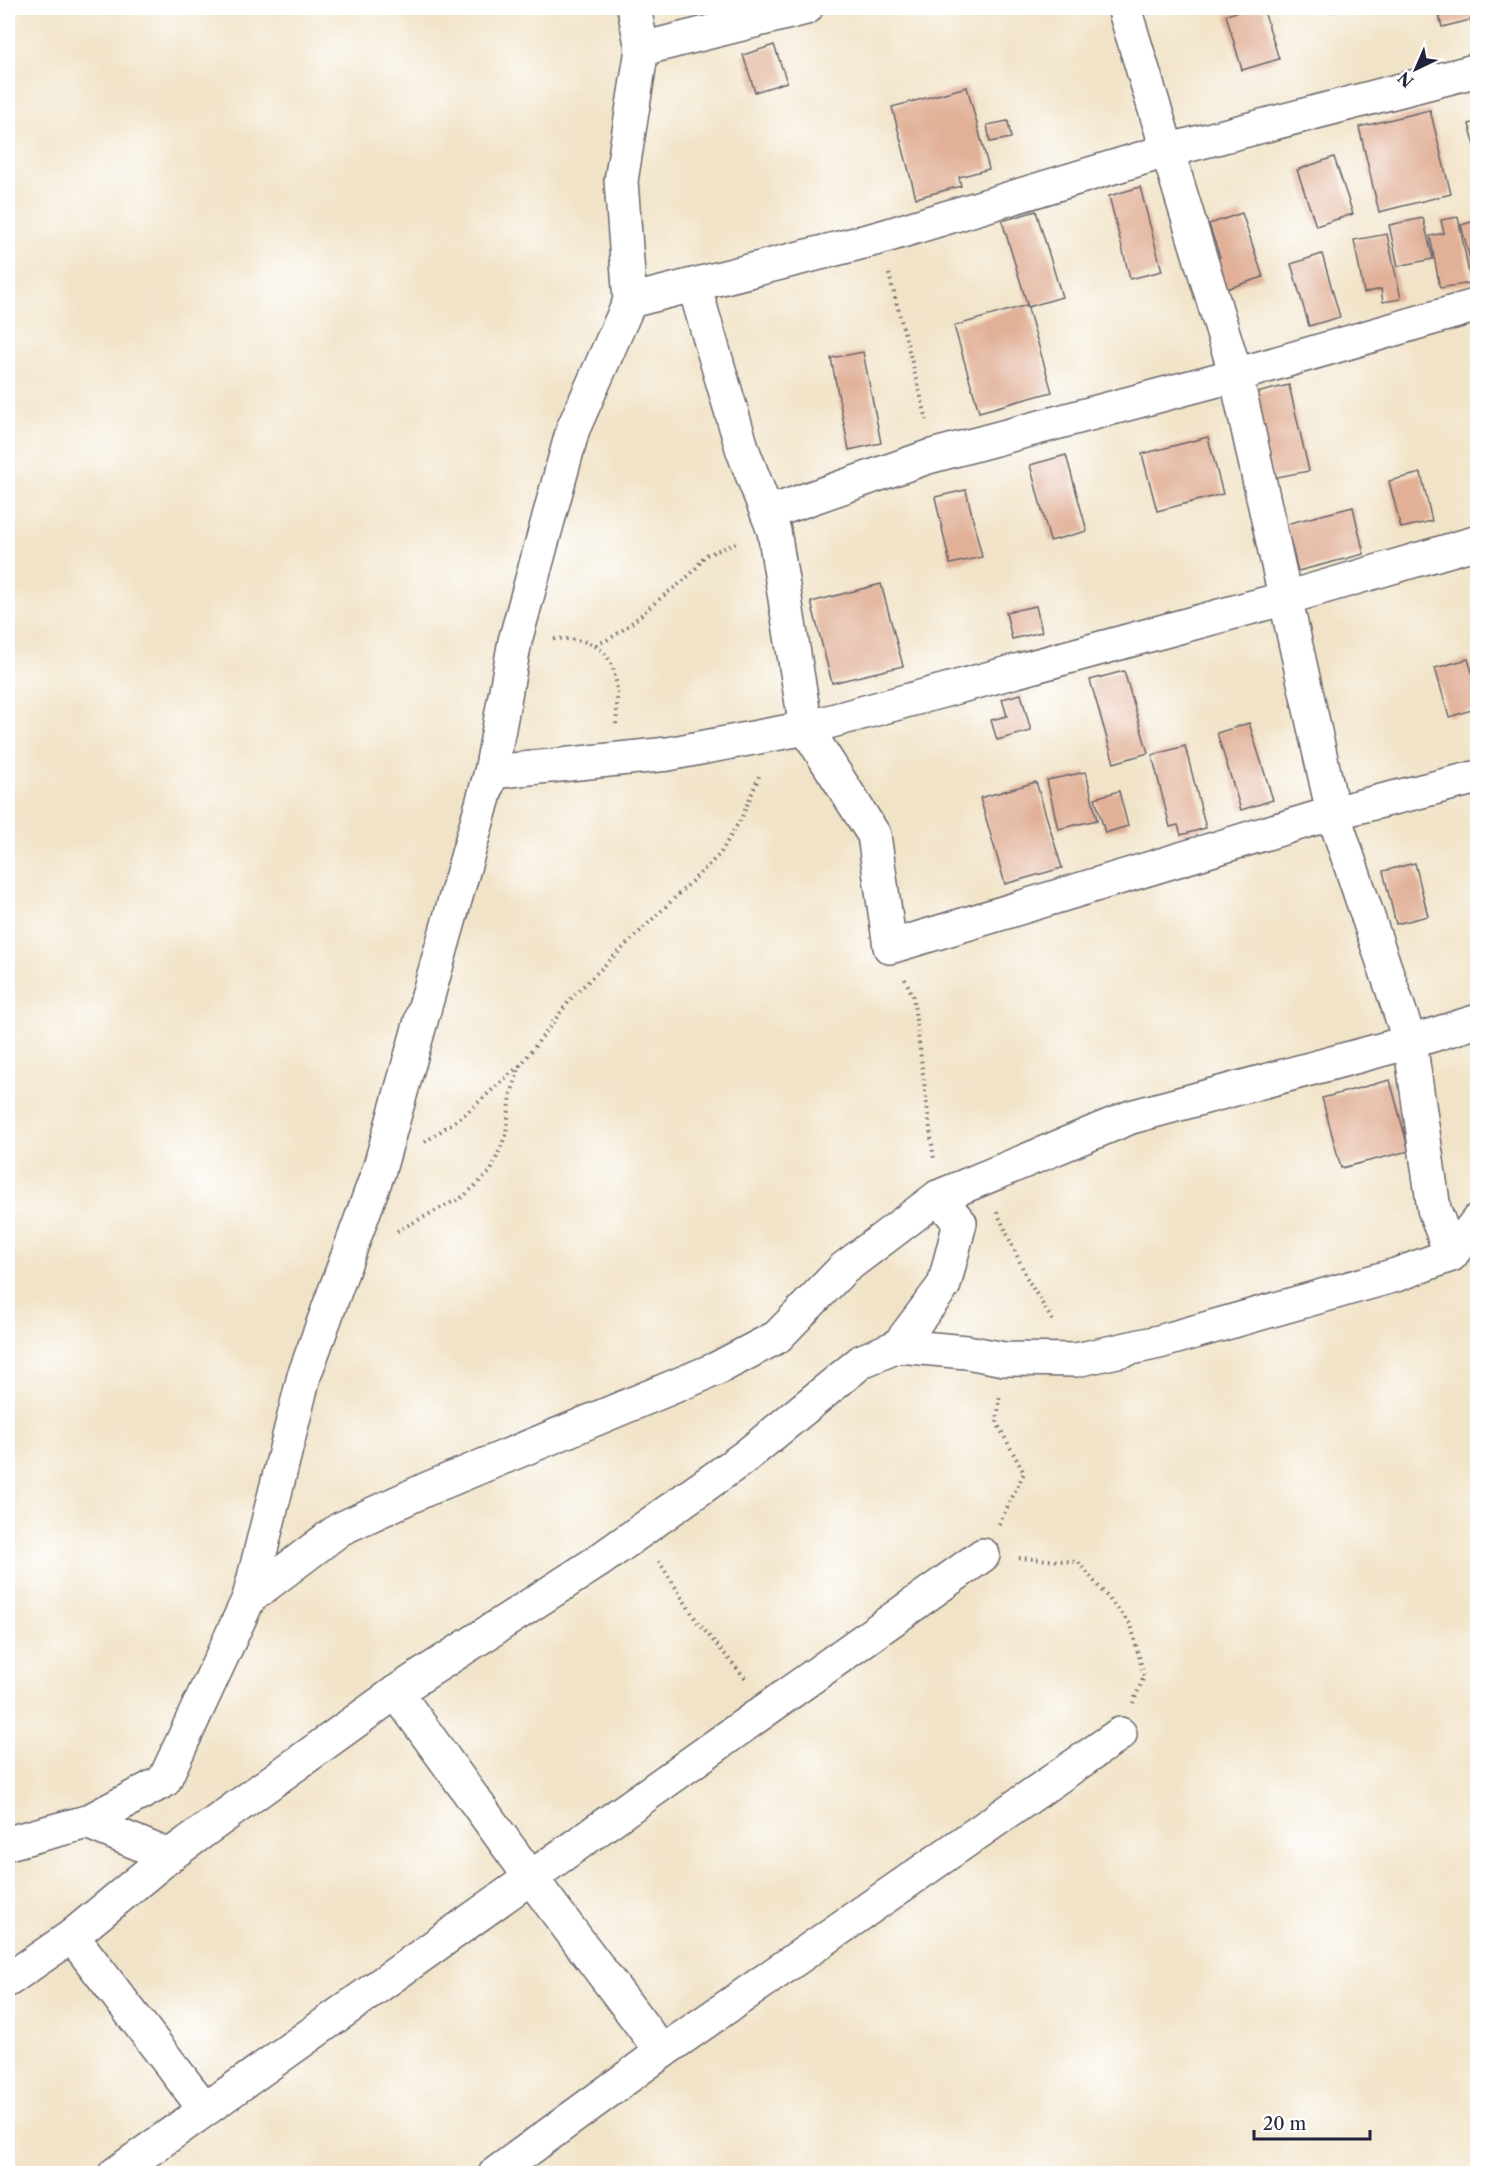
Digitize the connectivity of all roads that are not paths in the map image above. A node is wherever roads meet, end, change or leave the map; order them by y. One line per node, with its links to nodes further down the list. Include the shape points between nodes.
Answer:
1 (634, 8): 4 (street)
2 (806, 8): 4 (street)
3 (1124, 8): 6 (street)
4 (642, 49): 8 (street, via 621,181)
5 (1478, 70): 6 (street)
6 (1166, 151): 7 (street, via 879,238); 10 (street)
7 (694, 285): 8 (street); 11 (street, via 742,451)
8 (630, 302): 15 (street, via 573,429 515,641)
9 (1478, 305): 10 (street)
10 (1236, 375): 11 (street, via 928,457); 13 (street)
11 (771, 522): 14 (street)
12 (1478, 542): 13 (street)
13 (1286, 598): 14 (street); 17 (street)
14 (792, 730): 15 (street, via 668,754); 17 (street, via 874,835 890,947)
15 (491, 772): 25 (street, via 379,1170 304,1376)
16 (1478, 777): 17 (street)
17 (1333, 813): 19 (street)
18 (1478, 1021): 19 (street)
19 (1410, 1042): 20 (street, via 1131,1117); 22 (street, via 1434,1209)
20 (938, 1197): 23 (street, via 960,1223 944,1286); 25 (street, via 843,1269 777,1337 716,1369 340,1529)
21 (1478, 1220): 22 (street)
22 (1450, 1255): 23 (street, via 1396,1275 1159,1342 1076,1360 1004,1359)
23 (898, 1346): 26 (street, via 862,1361 746,1456 597,1562)
24 (983, 1556): 31 (street)
25 (249, 1598): 28 (street, via 164,1780)
26 (396, 1692): 30 (street); 31 (street)
27 (1120, 1734): 34 (street)
28 (87, 1822): 29 (street); 30 (street)
29 (8, 1843)
30 (169, 1856): 32 (street)
31 (531, 1878): 34 (street); 35 (street)
32 (72, 1936): 33 (street); 35 (street)
33 (8, 1980)
34 (662, 2052): 37 (street)
35 (204, 2108): 36 (street)
36 (115, 2174)
37 (495, 2174)

